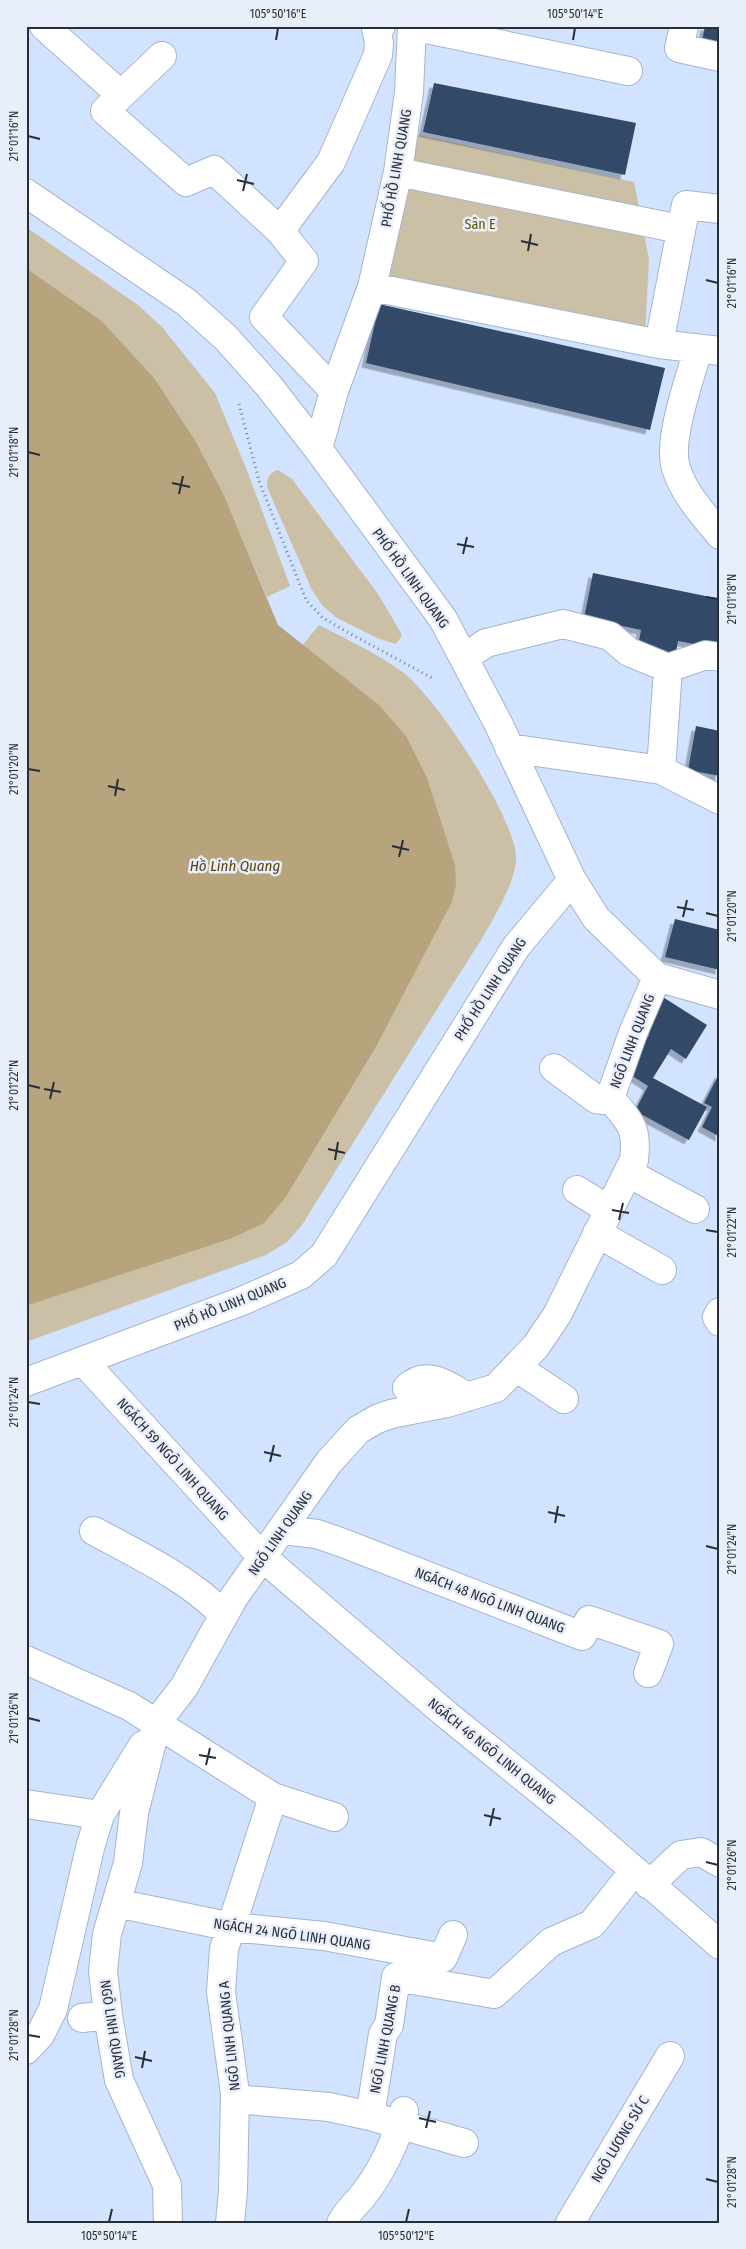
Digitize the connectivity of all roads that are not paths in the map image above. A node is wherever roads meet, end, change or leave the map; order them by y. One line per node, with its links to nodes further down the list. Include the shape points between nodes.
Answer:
1 (44, 26): 8 (street)
2 (412, 26): 7 (street); 9 (street, PHỐ HỒ LINH QUANG, via 409,92)
3 (684, 26): 6 (street, via 678,48)
4 (375, 27): 13 (street, via 378,55 331,162)
5 (162, 56): 8 (street)
6 (720, 57)
7 (628, 71)
8 (122, 95): 13 (street, via 105,111 186,182 214,170)
9 (398, 172): 12 (street); 14 (street, PHỐ HỒ LINH QUANG)
10 (26, 193): 18 (street, PHỐ HỒ LINH QUANG, via 186,302 226,338)
11 (720, 209): 12 (street)
12 (683, 217): 15 (street)
13 (280, 230): 17 (street, via 304,261 264,317)
14 (372, 286): 15 (street); 17 (street, PHỐ HỒ LINH QUANG)
15 (659, 344): 16 (street)
16 (709, 350): 19 (street, via 673,443 676,467 690,497)
17 (334, 391): 18 (street, PHỐ HỒ LINH QUANG)
18 (318, 449): 21 (street, PHỐ HỒ LINH QUANG, via 443,619)
19 (720, 535)
20 (720, 657): 22 (street, via 706,655)
21 (464, 658): 22 (street, via 486,643 563,624 610,636 629,652); 23 (street, PHỐ HỒ LINH QUANG)
22 (668, 668): 24 (street)
23 (510, 748): 24 (street); 26 (street, PHỐ HỒ LINH QUANG)
24 (662, 770): 25 (street)
25 (720, 800)
26 (572, 880): 27 (street, via 596,918); 38 (street, PHỐ HỒ LINH QUANG, via 516,947 324,1255 301,1275 266,1291)
27 (657, 977): 28 (street); 30 (street, NGÕ LINH QUANG)
28 (720, 995)
29 (554, 1068): 30 (street, via 596,1099)
30 (610, 1098): 31 (street, NGÕ LINH QUANG, via 631,1124 636,1141 634,1160)
31 (628, 1173): 33 (street); 34 (street, NGÕ LINH QUANG)
32 (577, 1190): 34 (street)
33 (695, 1208)
34 (603, 1221): 35 (street); 39 (street, NGÕ LINH QUANG, via 557,1315 536,1346)
35 (662, 1270)
36 (720, 1312): 37 (street, via 717,1317)
37 (720, 1322)
38 (83, 1361): 40 (street, PHỐ HỒ LINH QUANG); 46 (street, NGÁCH 59 NGÕ LINH QUANG)
39 (516, 1367): 42 (street, NGÕ LINH QUANG, via 496,1388); 43 (street)
40 (26, 1382)
41 (406, 1388): 42 (street, via 425,1378 449,1386)
42 (467, 1397): 44 (street, NGÕ LINH QUANG, via 391,1414 358,1430 329,1462)
43 (564, 1399)
44 (283, 1530): 46 (street, NGÕ LINH QUANG); 49 (street, NGÁCH 48 NGÕ LINH QUANG, via 317,1534 343,1543 582,1636 589,1620 659,1644)
45 (94, 1531): 47 (street, via 170,1572)
46 (262, 1557): 47 (street, NGÕ LINH QUANG); 56 (street, NGÁCH 46 NGÕ LINH QUANG)
47 (224, 1615): 50 (street, NGÕ LINH QUANG, via 184,1687)
48 (26, 1660): 50 (street, via 99,1691)
49 (648, 1672)
50 (157, 1722): 51 (street); 53 (street); 57 (street, NGÕ LINH QUANG, via 134,1813 128,1863)
51 (273, 1797): 54 (street); 58 (street, NGÕ LINH QUANG A)
52 (26, 1804): 53 (street)
53 (100, 1815): 63 (street, via 53,2009 40,2035)
54 (334, 1817)
55 (720, 1863): 56 (street, via 701,1852 681,1856)
56 (642, 1878): 60 (street, NGÁCH 46 NGÕ LINH QUANG); 62 (street, NGÕ LINH QUANG B, via 592,1924 551,1942 494,1994)
57 (116, 1903): 58 (street, NGÁCH 24 NGÕ LINH QUANG); 69 (street, NGÕ LINH QUANG, via 107,1934 95,2016 166,2185)
58 (232, 1927): 61 (street, NGÁCH 24 NGÕ LINH QUANG, via 324,1936); 65 (street, NGÕ LINH QUANG A, via 224,1949 221,1992)
59 (453, 1935): 61 (street, NGÁCH 24 NGÕ LINH QUANG, via 443,1958)
60 (720, 1946)
61 (421, 1955): 62 (street)
62 (417, 1982): 66 (street, NGÕ LINH QUANG B, via 396,1977 390,2025 383,2034)
63 (26, 2050)
64 (670, 2056): 72 (street, NGÕ LƯƠNG SỬ C)
65 (235, 2099): 66 (street, via 329,2107); 70 (street, NGÕ LINH QUANG A)
66 (370, 2116): 67 (street)
67 (403, 2117): 68 (street); 71 (street, via 387,2158)
68 (464, 2142)
69 (168, 2223)
70 (230, 2223)
71 (341, 2223)
72 (570, 2223)

